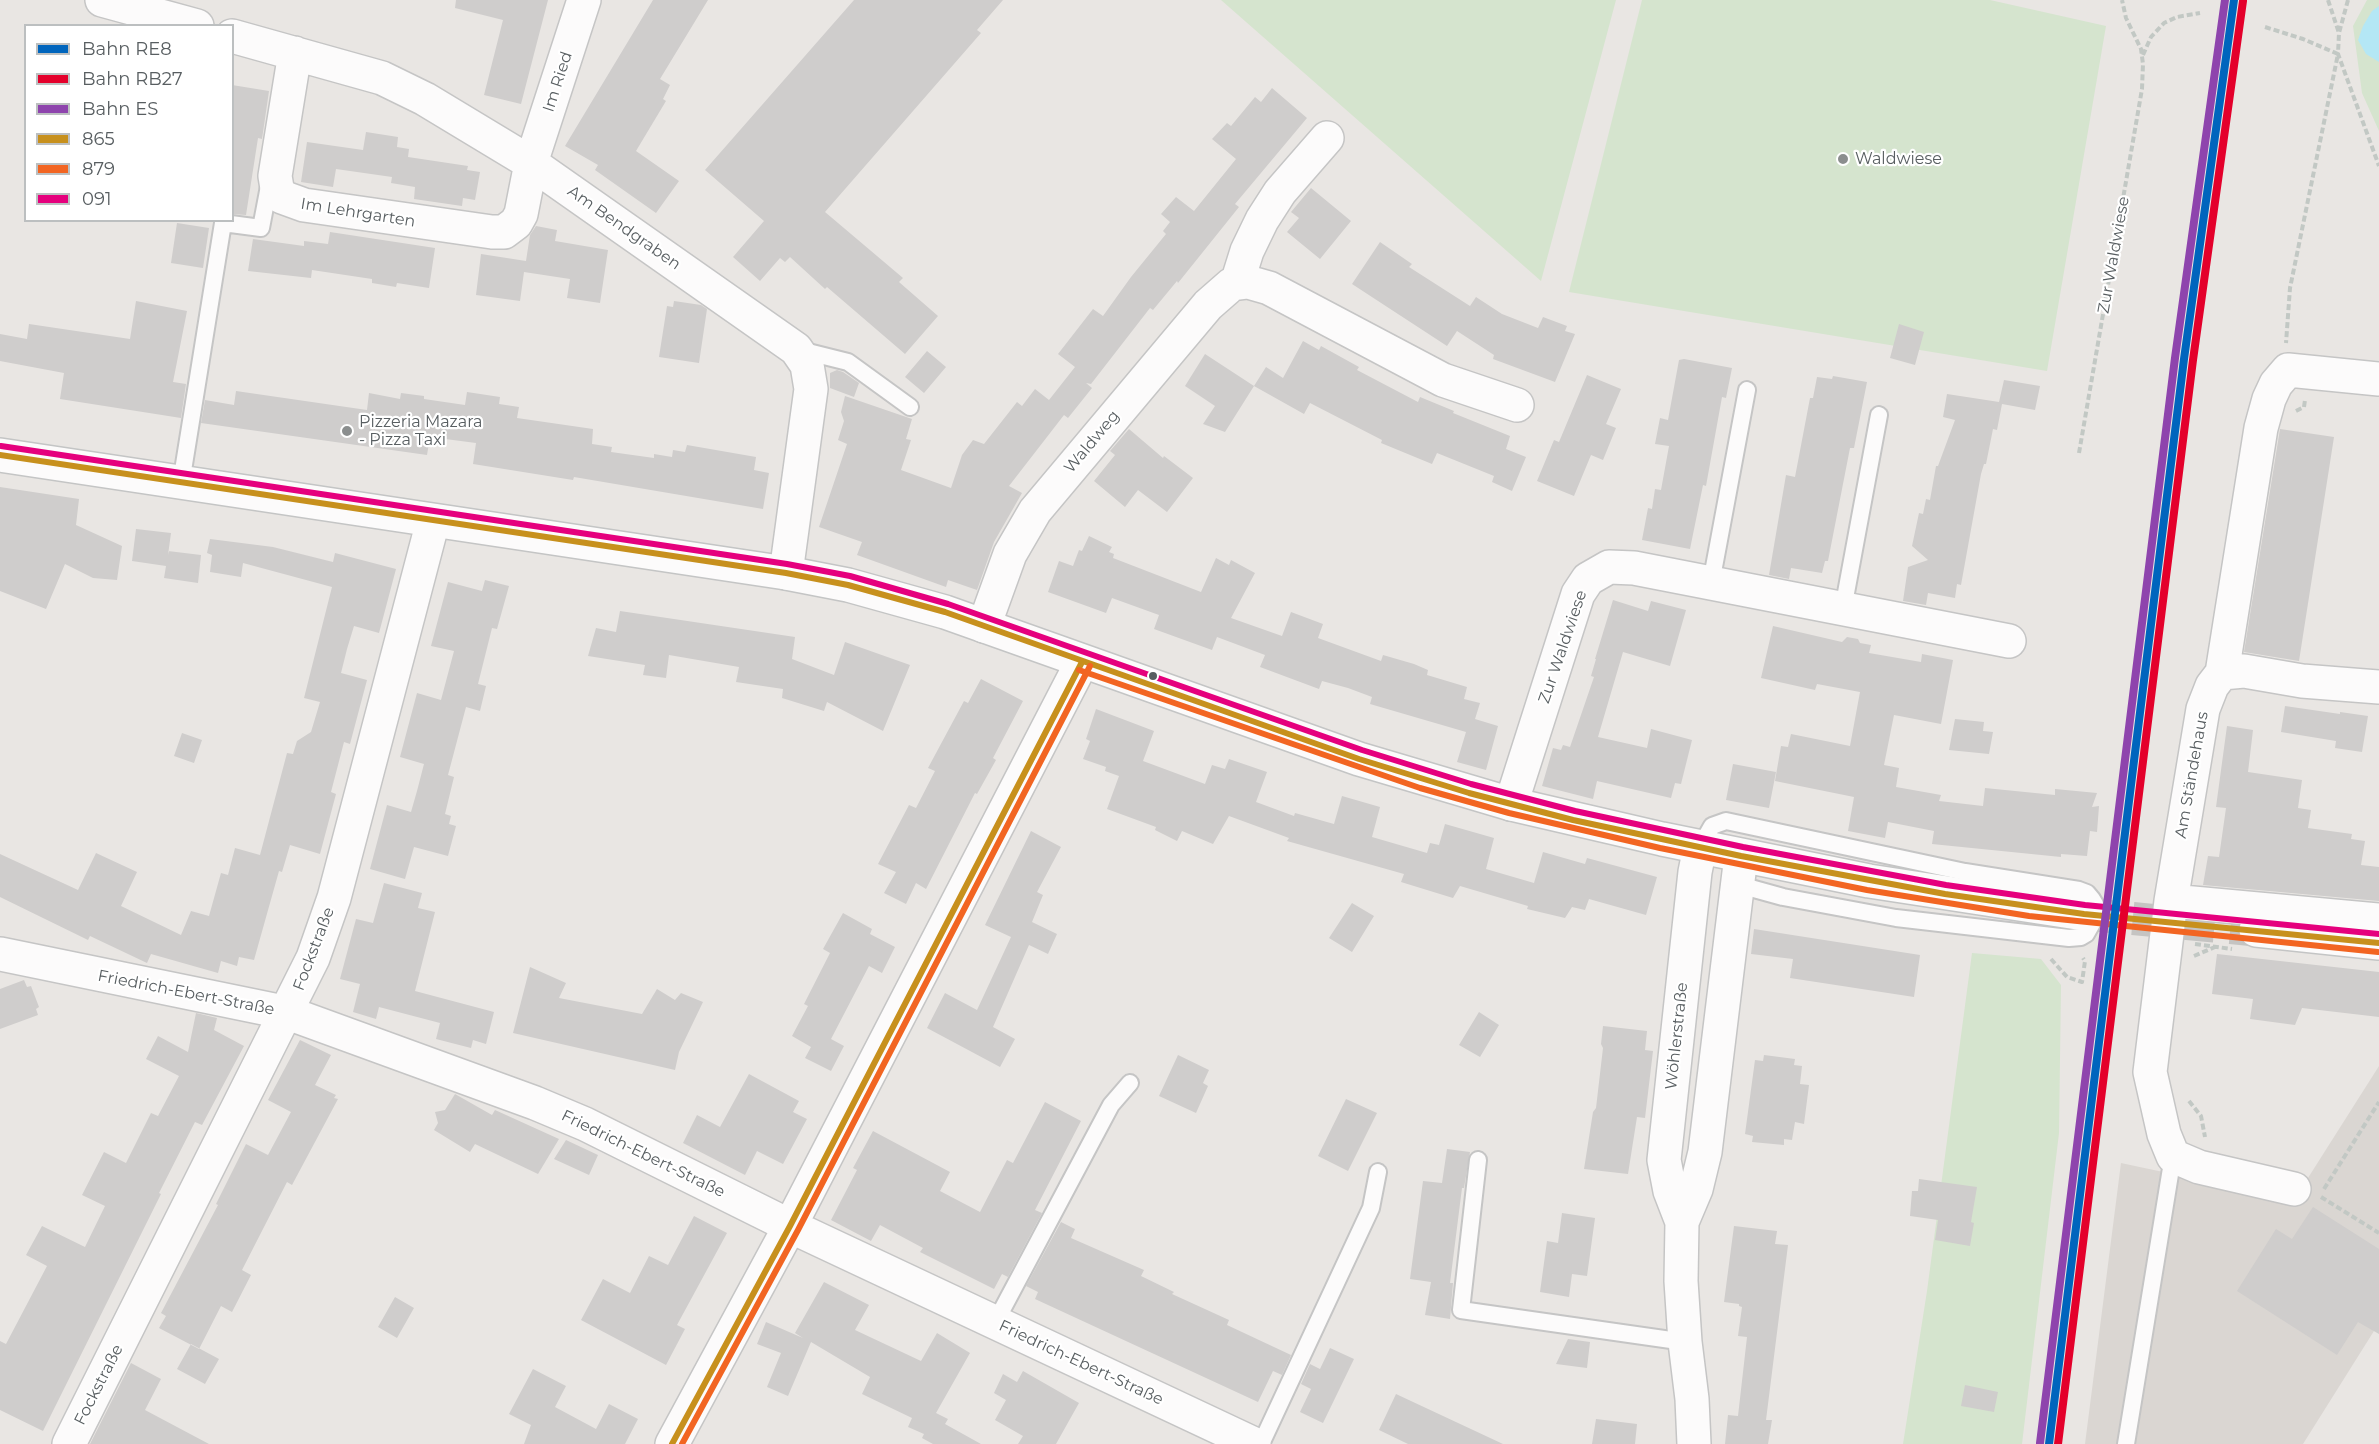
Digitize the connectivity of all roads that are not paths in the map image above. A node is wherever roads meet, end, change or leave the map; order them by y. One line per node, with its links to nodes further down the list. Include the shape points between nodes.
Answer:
1 (102, 0): 3 (street)
2 (584, 0): 7 (street, Im Ried)
3 (191, 16)
4 (234, 37): 5 (street, Am Bendgraben)
5 (295, 53): 7 (street, Am Bendgraben, via 401,87); 8 (street)
6 (1327, 138): 9 (street, via 1280,192 1262,220)
7 (531, 163): 8 (street, Im Lehrgarten, via 519,220 499,233 296,204 282,197); 10 (street, Am Bendgraben)
8 (276, 176): 17 (lane, via 269,186 261,228 222,223)
9 (1237, 283): 13 (street, via 1269,288 1443,380); 22 (street, Waldweg, via 1208,306 1035,511 1010,554)
10 (796, 349): 14 (lane, via 848,362); 19 (street, Am Bendgraben, via 807,365 811,389)
11 (2379, 379): 25 (street, Am Ständehaus, via 2289,370 2272,392 2261,428)
12 (1747, 390): 20 (lane)
13 (1517, 405)
14 (910, 407)
15 (1879, 415): 21 (lane)
16 (0, 455): 17 (street)
17 (182, 483): 18 (street)
18 (433, 521): 19 (street); 36 (street, Fockstraße, via 334,898)
19 (786, 573): 22 (street, via 879,592)
20 (1712, 584): 21 (street, Zur Waldwiese); 27 (street, Zur Waldwiese, via 1626,567 1609,567 1588,579 1578,594)
21 (1843, 609): 23 (street, Zur Waldwiese)
22 (984, 626): 24 (street)
23 (2009, 640)
24 (1082, 662): 27 (street, via 1359,759); 43 (street)
25 (2222, 673): 26 (street, via 2244,671 2302,681); 30 (street, Am Ständehaus, via 2203,709)
26 (2379, 687)
27 (1511, 804): 28 (street)
28 (1700, 847): 29 (street); 29 (lane, via 1712,826 1726,821 1979,875 2082,891 2095,904 2095,918 2086,934 2069,938 1896,918 1783,897); 42 (street, Wöhlerstraße, via 1664,1160)
29 (1739, 870): 31 (street); 42 (street, Wöhlerstraße, via 1702,1171)
30 (2171, 901): 32 (street); 38 (street, Am Ständehaus, via 2150,1072 2164,1134)
31 (2084, 914)
32 (2379, 920)
33 (2256, 930): 34 (street)
34 (2379, 943)
35 (0, 954): 36 (street, Friedrich-Ebert-Straße)
36 (288, 1012): 43 (street, Friedrich-Ebert-Straße, via 560,1113); 46 (street, Fockstraße)
37 (1130, 1083): 44 (lane, via 1111,1105)
38 (2174, 1156): 41 (street, via 2199,1167); 51 (lane)
39 (1478, 1160): 45 (lane, via 1461,1310)
40 (1378, 1172): 49 (lane, via 1371,1208)
41 (2294, 1189)
42 (1682, 1222): 45 (street, Wöhlerstraße)
43 (790, 1226): 44 (street, Friedrich-Ebert-Straße); 47 (street)
44 (996, 1323): 48 (street, Friedrich-Ebert-Straße)
45 (1685, 1342): 50 (street, Wöhlerstraße)
46 (69, 1444)
47 (672, 1444)
48 (1254, 1444)
49 (1262, 1444)
50 (1694, 1444)
51 (2126, 1444)

